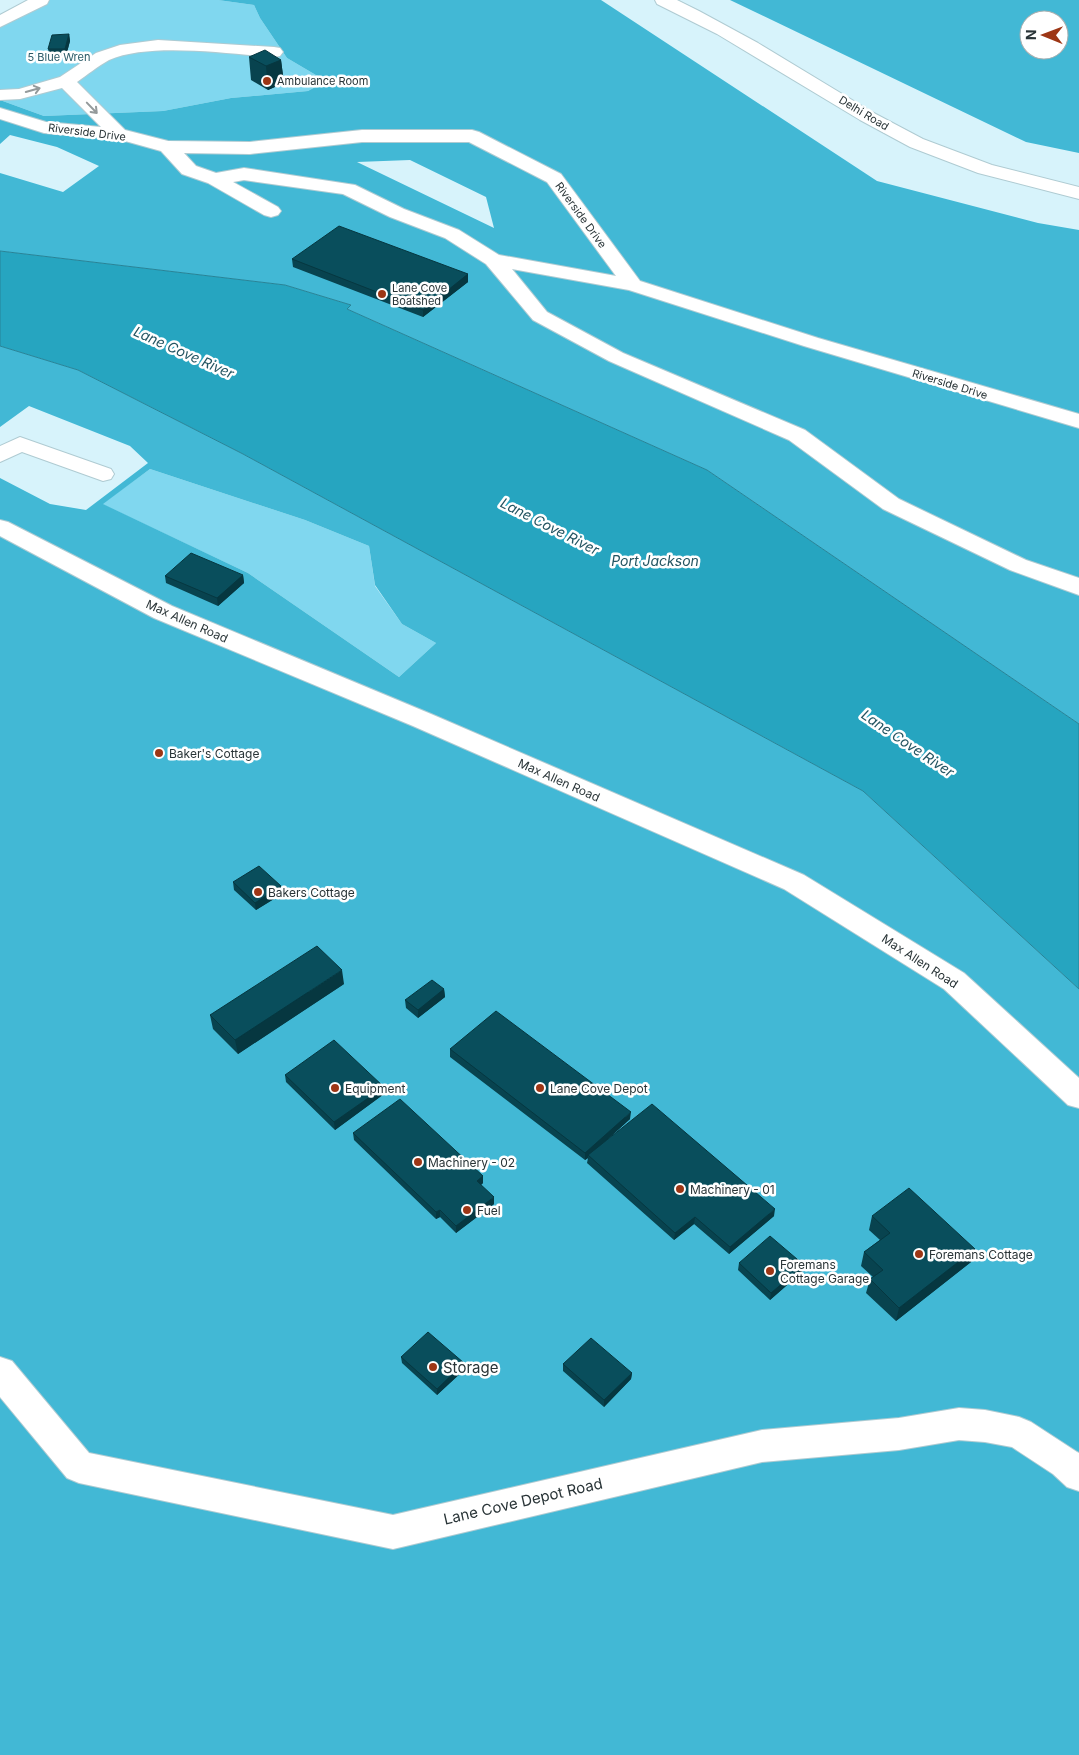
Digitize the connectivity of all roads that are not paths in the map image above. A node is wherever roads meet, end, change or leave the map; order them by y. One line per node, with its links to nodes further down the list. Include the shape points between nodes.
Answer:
1 (40, 0): 3 (street)
2 (664, 0): 11 (street, Delhi Road, via 724,30 896,132 985,168)
3 (0, 22)
4 (274, 52): 5 (street, via 158,45 126,49 102,58)
5 (66, 81): 6 (street, one-way to 5, via 20,94); 8 (street, one-way to 8)
6 (0, 95)
7 (0, 113): 8 (street, Riverside Drive, via 44,127)
8 (118, 134): 9 (street, Riverside Drive)
9 (168, 147): 10 (street, via 188,170); 14 (street, Riverside Drive, via 250,148 362,136 472,136 554,178)
10 (215, 179): 12 (street); 13 (street, via 244,174 348,189 397,213 452,234)
11 (1079, 193)
12 (271, 211)
13 (493, 260): 14 (street); 19 (street, via 540,316 616,357 797,435 891,504 1018,565)
14 (633, 285): 15 (street, Riverside Drive, via 811,342)
15 (1079, 421)
16 (0, 455): 17 (street, via 20,444)
17 (103, 474)
18 (0, 527): 20 (street, Max Allen Road, via 163,612 422,720 794,882 954,981)
19 (1079, 587)
20 (1079, 1096)
21 (0, 1372): 22 (street, Lane Cove Depot Road, via 79,1467 393,1532 762,1446 899,1434 959,1424 1019,1433)
22 (1079, 1475)

